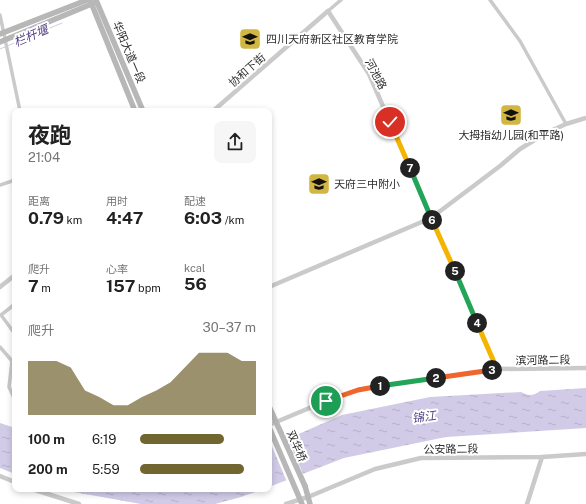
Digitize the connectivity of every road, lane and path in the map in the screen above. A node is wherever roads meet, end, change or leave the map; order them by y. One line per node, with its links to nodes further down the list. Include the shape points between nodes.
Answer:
1 (341, 0): 4 (street)
2 (490, 0): 13 (street, via 520,41)
3 (93, 1): 6 (main road); 7 (main road); 9 (main road, 华阳大道一段); 10 (main road, 华阳大道一段)
4 (328, 10): 11 (street, 协和下街); 16 (street, 河池路, via 369,74)
5 (0, 15): 6 (street)
6 (2, 33): 7 (street)
7 (4, 43): 8 (street)
8 (19, 108)
9 (134, 108)
10 (142, 108)
11 (216, 108)
12 (586, 118): 13 (street)
13 (566, 124): 16 (street, via 520,149)
14 (12, 181): 15 (street)
15 (0, 185)
16 (431, 218): 18 (street); 27 (street, 河池路)
17 (12, 277): 19 (street)
18 (272, 286)
19 (0, 287)
20 (12, 306): 21 (street, via 1,315)
21 (1, 319): 22 (street)
22 (12, 331)
23 (0, 347): 24 (street)
24 (12, 361)
25 (12, 361): 28 (street, via 9,388)
26 (586, 368): 27 (street, 滨河路二段)
27 (497, 369): 30 (street, 滨河路二段, via 358,390)
28 (12, 394)
29 (272, 413): 37 (main road, 双华桥, bridge)
30 (272, 425)
31 (272, 433): 38 (main road)
32 (586, 454): 33 (street, 公安路二段)
33 (542, 457): 37 (street, 公安路二段, via 420,458 375,469); 42 (street)
34 (0, 476): 35 (street)
35 (12, 481)
36 (41, 492): 39 (street)
37 (308, 497): 38 (street, 公安路二段); 41 (main road, 双华桥)
38 (301, 502): 40 (street, 公安路二段)
39 (79, 504)
40 (286, 504)
41 (310, 504)
42 (527, 504)

